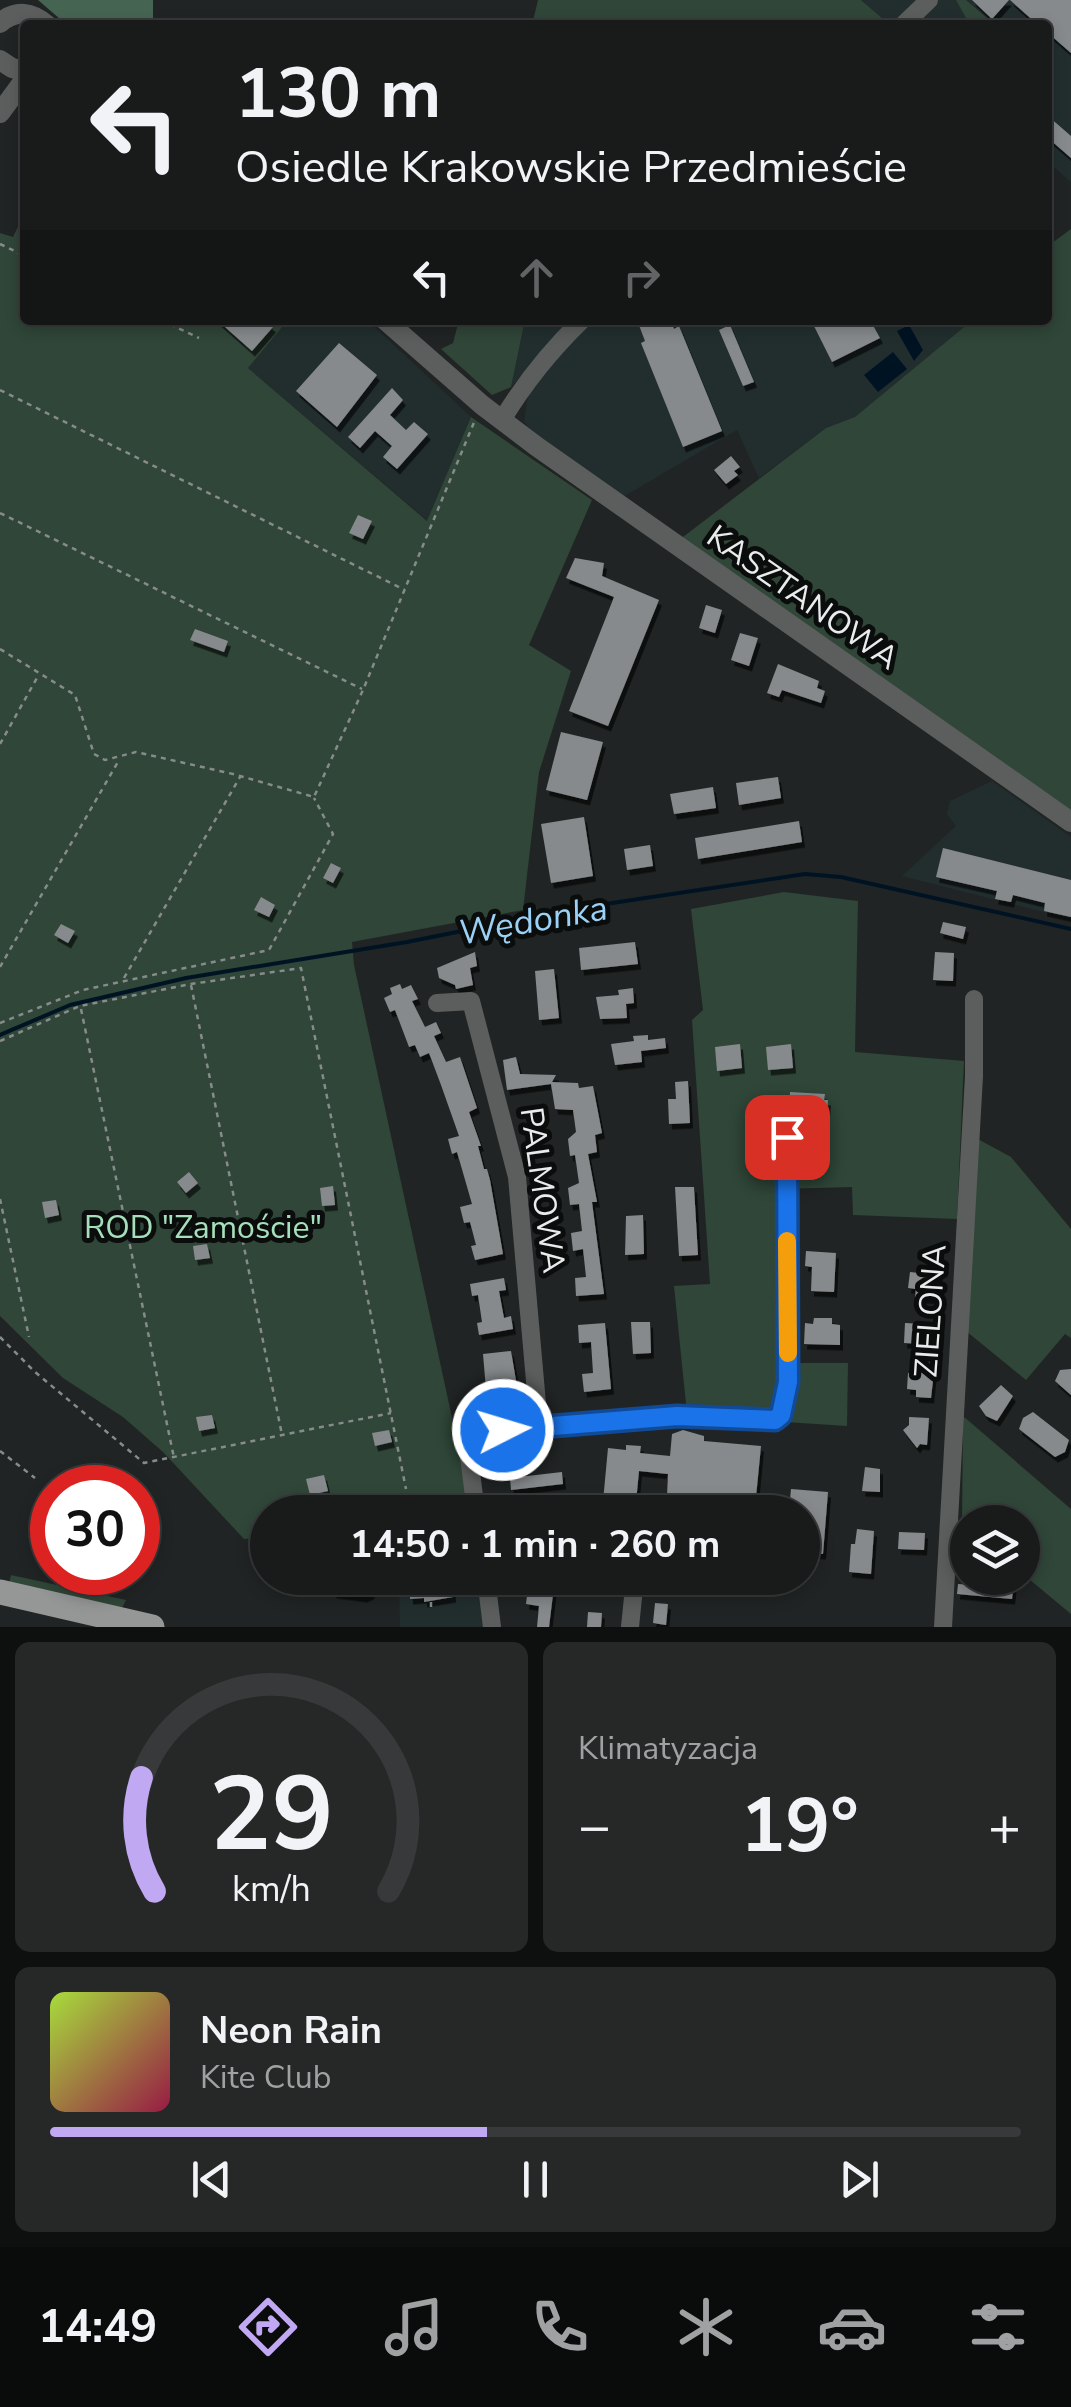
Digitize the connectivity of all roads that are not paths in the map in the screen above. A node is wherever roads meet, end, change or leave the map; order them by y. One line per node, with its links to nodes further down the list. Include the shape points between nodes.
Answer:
1 (18, 0): 4 (street)
2 (929, 0): 5 (street)
3 (40, 20): 6 (street, via 16,13)
4 (42, 20)
5 (908, 20)
6 (0, 22)
7 (20, 86): 8 (street)
8 (0, 113)
9 (391, 325): 11 (street, KASZTANOWA)
10 (577, 325): 11 (street, via 522,385)
11 (502, 420): 12 (street, KASZTANOWA)
12 (1071, 822)
13 (974, 999): 24 (street, ZIELONA)
14 (437, 1003): 16 (street, PALMOWA, via 471,1001 499,1099 517,1177)
15 (787, 1137): 16 (street, via 788,1382 781,1415)
16 (539, 1426): 17 (street, via 466,1433)
17 (474, 1495)
18 (0, 1592): 21 (main road)
19 (488, 1595): 22 (street)
20 (634, 1595): 23 (street)
21 (152, 1627)
22 (492, 1627)
23 (630, 1627)
24 (943, 1627)

